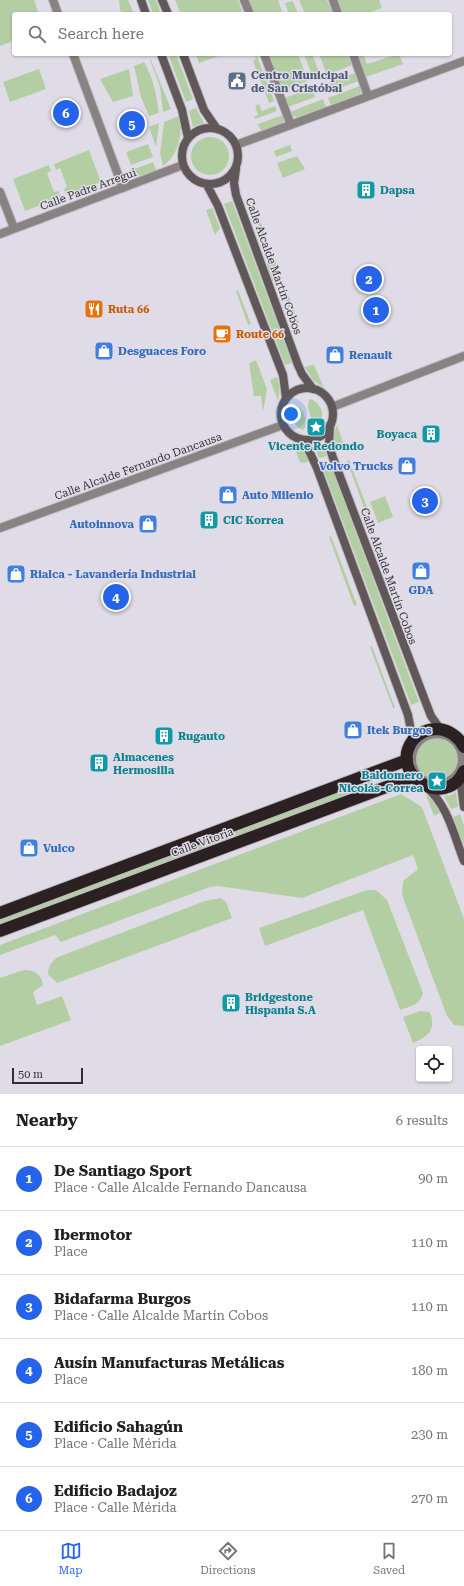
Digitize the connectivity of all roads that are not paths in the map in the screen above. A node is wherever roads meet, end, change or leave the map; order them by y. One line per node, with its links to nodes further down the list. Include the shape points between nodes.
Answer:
1 (53, 0): 6 (street)
2 (141, 0): 7 (main road)
3 (162, 0): 8 (main road)
4 (244, 0): 9 (street)
5 (333, 0): 10 (street)
6 (57, 12)
7 (145, 12)
8 (167, 12)
9 (249, 12)
10 (337, 12)
11 (74, 56): 25 (street)
12 (162, 56): 20 (main road, via 182,110)
13 (184, 56): 19 (main road, via 204,110)
14 (265, 56): 18 (street)
15 (354, 56): 17 (street)
16 (464, 61): 17 (street)
17 (368, 96): 18 (street)
18 (291, 125): 21 (street)
19 (217, 129): 20 (main road, via 203,129); 21 (main road, via 230,136)
20 (188, 138): 22 (main road, via 183,148)
21 (236, 145): 23 (main road)
22 (183, 165): 24 (main road, via 191,178); 25 (street, Calle Padre Arregui)
23 (236, 169): 24 (main road, via 223,182); 30 (main road, Calle Alcalde Martín Cobos, via 236,195 298,365)
24 (207, 185): 31 (main road, via 217,203 281,371)
25 (123, 188): 27 (street, Calle Padre Arregui)
26 (0, 192): 27 (street)
27 (14, 228): 28 (street, Calle Padre Arregui)
28 (0, 234)
29 (464, 356): 32 (street)
30 (313, 389): 31 (main road, via 298,390); 32 (main road, via 325,396)
31 (286, 398): 33 (main road, via 281,411)
32 (332, 407): 34 (main road)
33 (283, 425): 35 (main road, via 291,435); 36 (street, Calle Alcalde Fernando Dancausa)
34 (330, 425): 35 (main road, via 319,436); 37 (main road, Calle Alcalde Martín Cobos, via 329,445 336,465 431,716)
35 (304, 440): 39 (main road, via 317,468)
36 (0, 528)
37 (441, 730): 38 (highway); 39 (highway, via 426,731)
38 (462, 741)
39 (416, 742): 39 (street, via 412,760 419,776 434,784 448,782 455,777 462,762 462,753 456,742 437,734); 40 (highway, via 410,747)
40 (407, 760): 42 (highway, via 408,769); 46 (highway, Calle Vitoria)
41 (462, 774): 43 (highway, via 450,786 437,789); 44 (main road)
42 (413, 777): 43 (highway); 47 (highway, Calle Vitoria)
43 (424, 786): 45 (main road, via 434,794 444,808)
44 (464, 807)
45 (464, 861)
46 (0, 913)
47 (0, 931)

